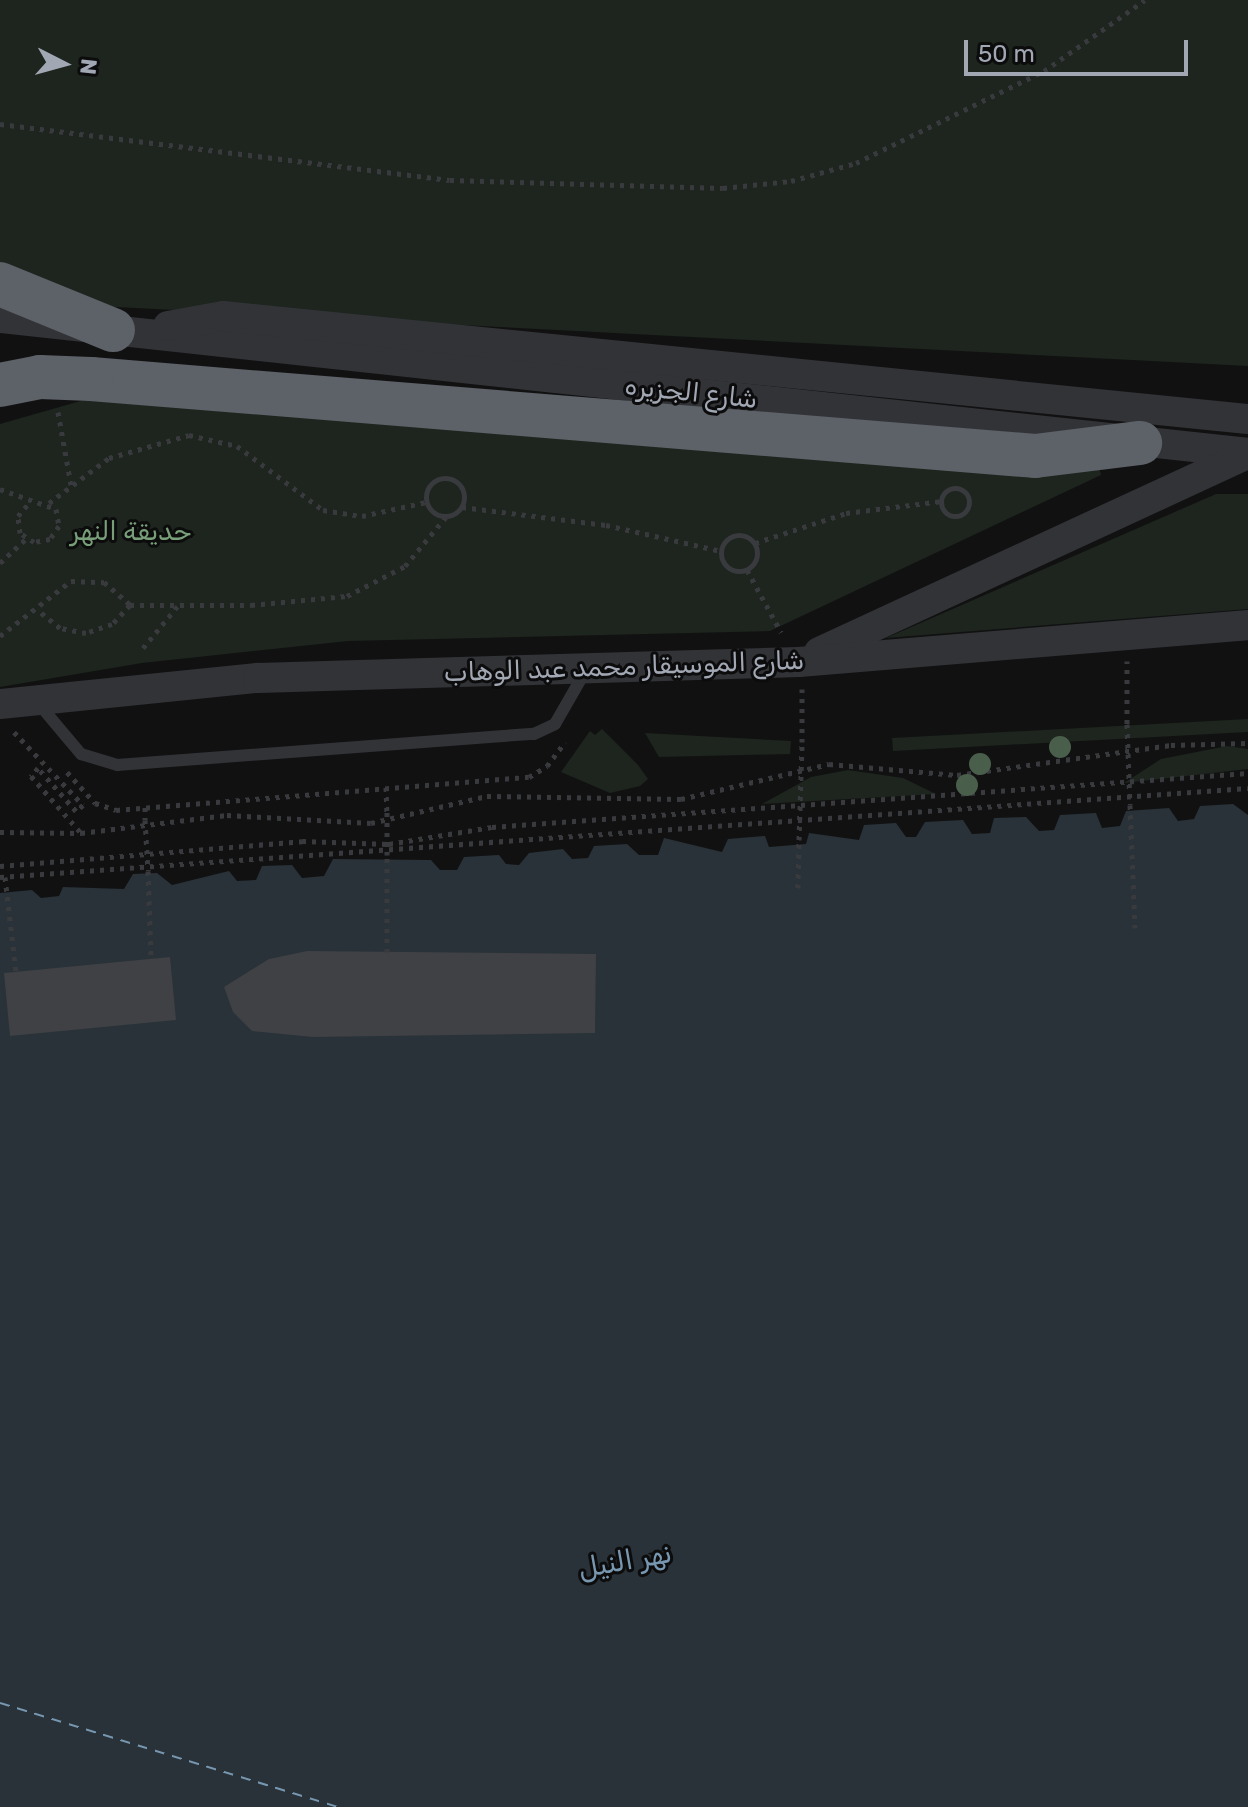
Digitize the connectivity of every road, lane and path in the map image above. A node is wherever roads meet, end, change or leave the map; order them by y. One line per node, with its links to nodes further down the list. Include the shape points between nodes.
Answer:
1 (1145, 0): 2 (path, via 1044,71 856,163 777,183 723,188 450,180)
2 (0, 124)
3 (0, 284): 5 (highway)
4 (0, 318): 5 (street, شارع الجزيره)
5 (124, 331): 7 (street, شارع الجزيره, via 223,316); 8 (street, شارع الجزيره)
6 (0, 385): 8 (highway, bridge, via 40,377 91,379 1035,456)
7 (1248, 419)
8 (1140, 443): 9 (street, شارع الجزيره)
9 (1248, 453): 29 (street)
10 (0, 489): 14 (path)
11 (942, 501): 11 (path, via 956,515 966,510 969,499 956,488); 18 (path, via 846,513)
12 (426, 502): 13 (path, via 362,516 323,510 237,446 189,435 109,458); 15 (path, via 429,485 444,477 460,483); 16 (path)
13 (49, 503): 14 (path); 17 (path, via 59,517 56,533 42,542)
14 (28, 504): 17 (path, via 18,516)
15 (462, 507): 16 (path); 19 (path, via 606,525)
16 (446, 517): 22 (path, via 405,566 347,596 251,605)
17 (26, 539): 20 (path)
18 (755, 543): 19 (path, via 738,535); 21 (path, via 757,558)
19 (721, 551): 21 (path, via 726,566)
20 (0, 563)
21 (747, 570): 29 (path)
22 (182, 601): 23 (path); 28 (path)
23 (130, 605): 24 (path, via 112,624 86,633 60,628); 24 (path, via 114,588 82,579 61,586)
24 (39, 611): 26 (path)
25 (1248, 625): 27 (street, شارع الموسيقار محمد عبد الوهاب)
26 (0, 636)
27 (1127, 636): 29 (street, شارع الموسيقار محمد عبد الوهاب); 43 (path, bridge)
28 (143, 648)
29 (799, 662): 30 (street, شارع الموسيقار محمد عبد الوهاب); 42 (path, bridge)
30 (586, 670): 31 (street, شارع الموسيقار محمد عبد الوهاب, via 258,678); 31 (lane, via 555,724 534,734 117,765 81,754)
31 (35, 699): 32 (street, شارع الموسيقار محمد عبد الوهاب)
32 (4, 714): 39 (path, via 83,805 76,811 38,768 31,776)
33 (1248, 743): 39 (path, via 1171,745 957,775 829,764 681,799 487,796 371,823 227,815)
34 (1248, 773): 40 (path, via 492,827 389,844 302,841)
35 (386, 787): 44 (path, bridge)
36 (1248, 788): 41 (path)
37 (145, 807): 45 (path, bridge)
38 (0, 832): 39 (path)
39 (81, 833)
40 (0, 866)
41 (2, 877): 46 (path)
42 (798, 888)
43 (1135, 928)
44 (387, 952)
45 (151, 958)
46 (16, 972)

